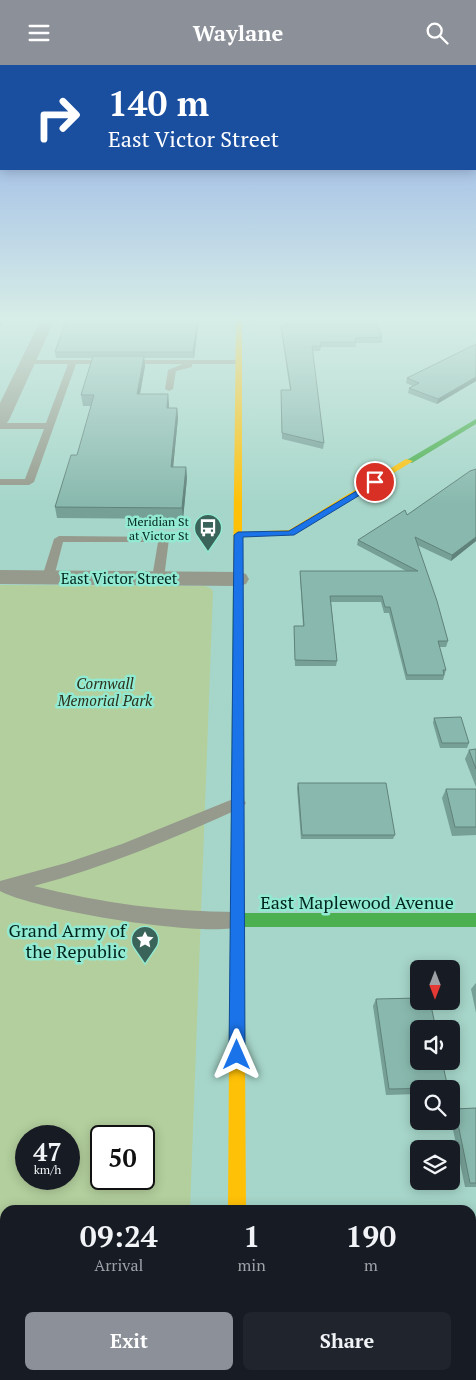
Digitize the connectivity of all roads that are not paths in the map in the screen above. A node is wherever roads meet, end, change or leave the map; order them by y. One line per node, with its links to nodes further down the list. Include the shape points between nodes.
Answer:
1 (18, 380): 6 (street)
2 (66, 380): 9 (lane)
3 (170, 380): 5 (lane)
4 (239, 380): 11 (main road)
5 (169, 389)
6 (0, 420)
7 (476, 421): 11 (main road, via 291,533)
8 (0, 426): 9 (lane)
9 (50, 426): 10 (lane, via 29,482)
10 (0, 482)
11 (238, 535): 15 (main road)
12 (0, 577): 13 (street, East Victor Street)
13 (48, 577): 14 (street, East Victor Street); 14 (lane, via 59,539 164,539)
14 (158, 578): 15 (street, East Victor Street)
15 (238, 579): 16 (main road)
16 (238, 803): 17 (lane, via 83,866); 18 (main road)
17 (3, 885): 18 (lane, via 41,896 130,913 181,919)
18 (237, 920): 19 (main road, East Maplewood Avenue); 20 (main road)
19 (476, 920)
20 (237, 1205)

